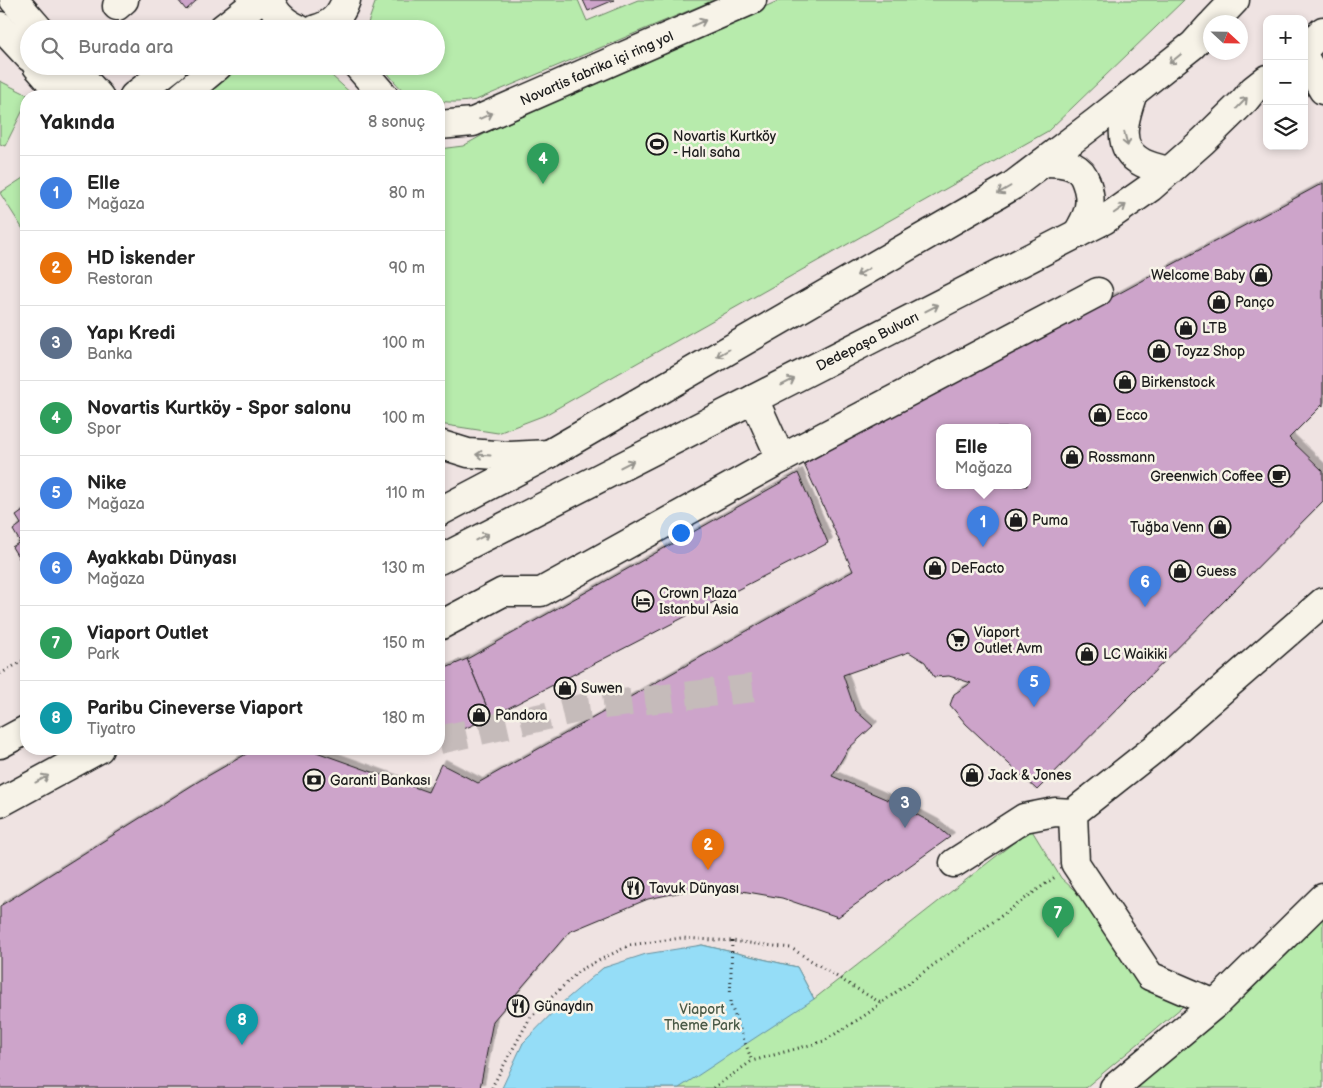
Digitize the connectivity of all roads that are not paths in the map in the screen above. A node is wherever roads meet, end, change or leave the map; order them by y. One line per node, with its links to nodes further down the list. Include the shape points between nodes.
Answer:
1 (14, 0): 6 (main road)
2 (346, 0): 7 (main road, via 335,19)
3 (752, 0): 27 (main road, Novartis fabrika içi ring yol, one-way to 3, via 473,122)
4 (1235, 0): 5 (main road)
5 (1221, 15)
6 (31, 20)
7 (292, 20)
8 (0, 26): 12 (main road)
9 (1323, 31): 11 (main road)
10 (1203, 34): 26 (main road, one-way to 26)
11 (1308, 45)
12 (20, 47)
13 (1306, 60): 25 (main road)
14 (44, 75): 20 (main road)
15 (80, 75): 21 (main road)
16 (161, 75): 22 (main road)
17 (207, 75): 23 (main road)
18 (366, 75): 24 (main road)
19 (1263, 82): 29 (main road, Dedepaşa Bulvarı, one-way to 19)
20 (58, 90)
21 (94, 90)
22 (142, 90)
23 (189, 90)
24 (379, 90)
25 (1323, 90)
26 (1133, 93): 28 (main road); 29 (main road, one-way to 29, via 1123,138 1130,152 1141,162)
27 (445, 124)
28 (1044, 162): 30 (main road, via 1064,163 1084,176 1090,192 1090,206); 34 (main road, one-way to 34, via 1012,186)
29 (1169, 171): 30 (main road, Dedepaşa Bulvarı, one-way to 29, via 1104,220)
30 (1077, 234): 32 (main road, Dedepaşa Bulvarı, one-way to 30)
31 (1098, 292): 35 (main road)
32 (754, 400): 35 (main road); 37 (main road, Dedepaşa Bulvarı, one-way to 32)
33 (445, 446): 34 (main road, one-way to 33, via 468,453)
34 (549, 454): 36 (main road)
35 (781, 459): 39 (main road, via 541,592 503,592)
36 (445, 509)
37 (445, 557)
38 (1323, 602): 44 (main road, via 1154,748)
39 (445, 623)
40 (20, 733): 41 (main road)
41 (0, 744)
42 (88, 755): 43 (main road, one-way to 42)
43 (0, 803)
44 (1073, 813): 45 (main road, via 1055,812 1024,818); 47 (main road, via 1075,863 1150,976)
45 (954, 863)
46 (1323, 898): 47 (main road)
47 (1215, 1004): 48 (main road)
48 (1114, 1088)

